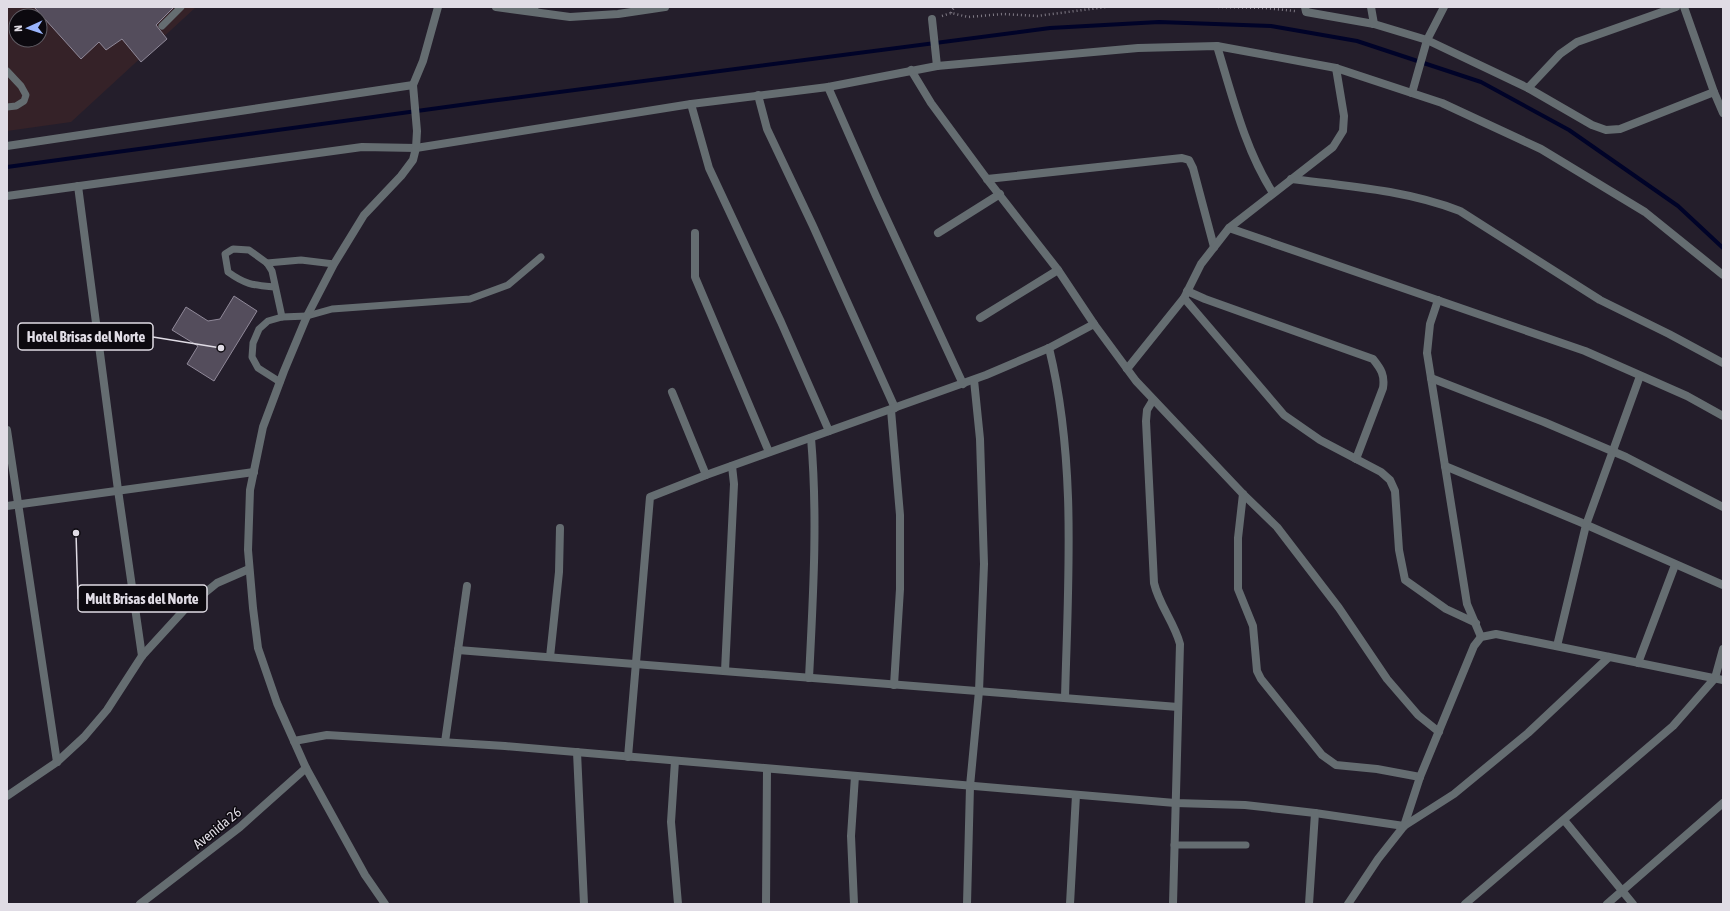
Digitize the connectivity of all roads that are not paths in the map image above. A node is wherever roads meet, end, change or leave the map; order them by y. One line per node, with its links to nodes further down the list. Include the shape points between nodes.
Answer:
1 (181, 7): 14 (lane)
2 (438, 7): 21 (street, via 423,61)
3 (496, 7): 11 (street)
4 (535, 7): 11 (lane)
5 (665, 7): 11 (street, via 618,14 570,17)
6 (1371, 7): 13 (street)
7 (1444, 7): 15 (street)
8 (1676, 7): 23 (street, via 1576,42 1560,54)
9 (1684, 7): 24 (street)
10 (1305, 9): 13 (street)
11 (523, 10)
12 (932, 19): 17 (street)
13 (1374, 24): 15 (street)
14 (162, 26)
15 (1427, 40): 23 (street); 25 (street)
16 (1217, 46): 17 (street, via 1130,49); 18 (street); 35 (street, via 1238,115 1262,177)
17 (937, 66): 19 (street)
18 (1336, 68): 25 (street); 33 (street, via 1344,116 1343,131 1332,147)
19 (911, 70): 22 (street); 32 (street, via 931,103)
20 (7, 71): 28 (lane, via 26,95 24,101 16,106)
21 (413, 85): 30 (street); 31 (street)
22 (828, 88): 26 (street); 61 (street)
23 (1528, 88): 24 (street, via 1592,125 1606,130 1620,129)
24 (1714, 92): 29 (street)
25 (1412, 93): 46 (street, via 1442,103 1541,149 1646,212)
26 (758, 95): 27 (street); 64 (street, via 768,129)
27 (691, 104): 31 (street); 67 (street, via 709,168)
28 (7, 107)
29 (1723, 113)
30 (7, 146)
31 (416, 148): 34 (street, via 362,147); 44 (street, via 413,160 364,215)
32 (987, 179): 36 (street); 41 (street, via 1182,158 1189,160)
33 (1290, 180): 35 (street); 55 (street, via 1370,189 1436,202 1460,211 1600,300)
34 (78, 186): 37 (street); 76 (street)
35 (1273, 193): 38 (street)
36 (1000, 194): 40 (street); 45 (street)
37 (7, 196)
38 (1228, 228): 41 (street); 49 (street)
39 (695, 233): 70 (street, via 695,277)
40 (938, 233)
41 (1214, 247): 48 (street, via 1201,264)
42 (541, 257): 50 (lane, via 508,285 470,299 332,309)
43 (267, 263): 44 (lane, via 301,260); 47 (lane, via 272,271); 47 (lane, via 249,250 233,249 225,254 228,272 241,281 252,285)
44 (334, 264): 50 (street)
45 (1058, 270): 52 (street); 53 (street)
46 (1723, 275)
47 (275, 287): 51 (lane)
48 (1186, 294): 56 (street); 71 (street, via 1284,415 1320,440); 71 (street, via 1373,358 1382,370 1383,388)
49 (1438, 300): 57 (street, via 1585,351); 58 (street, via 1430,324 1427,353)
50 (307, 316): 51 (lane); 60 (street)
51 (282, 317): 60 (lane, via 268,321 258,330 253,343 252,357 258,368)
52 (980, 318)
53 (1094, 324): 54 (street); 56 (street)
54 (1048, 348): 59 (street); 102 (street, via 1056,379 1067,467 1069,560)
55 (1723, 363)
56 (1127, 368): 63 (street)
57 (1640, 376): 65 (street, via 1687,396); 69 (street)
58 (1431, 378): 69 (street); 73 (street)
59 (974, 380): 61 (street); 101 (street, via 980,439 984,564)
60 (280, 382): 74 (street, via 263,427)
61 (963, 384): 64 (street)
62 (672, 392): 75 (street)
63 (1153, 400): 77 (street); 103 (street, via 1147,410 1146,421 1154,583 1157,596 1177,631 1180,644)
64 (893, 409): 67 (street); 100 (street, via 900,515 900,589)
65 (1723, 416)
66 (7, 430): 78 (street)
67 (829, 431): 68 (street)
68 (811, 438): 70 (street); 98 (street, via 815,534)
69 (1612, 451): 80 (street); 81 (street)
70 (769, 452): 72 (street)
71 (1356, 459): 87 (street, via 1381,472 1390,480 1396,491 1405,580 1446,609)
72 (732, 466): 75 (street); 97 (street, via 734,484)
73 (1445, 466): 81 (street); 87 (street, via 1467,604)
74 (254, 472): 76 (street); 84 (street, via 250,490)
75 (706, 475): 96 (street, via 650,497)
76 (118, 490): 78 (street); 92 (street)
77 (1243, 494): 104 (street, via 1277,528 1339,608 1387,679 1418,715); 114 (street, via 1238,538 1238,589 1253,626 1257,671 1261,679 1322,755 1336,765)
78 (18, 504): 79 (street); 110 (street)
79 (7, 506)
80 (1723, 507)
81 (1586, 525): 83 (street); 89 (street)
82 (560, 528): 93 (street, via 559,572)
83 (1674, 565): 85 (street); 95 (street)
84 (249, 569): 92 (street, via 217,583 185,609); 105 (street, via 258,648 277,704)
85 (1723, 585)
86 (467, 586): 91 (street)
87 (1476, 623): 88 (street)
88 (1481, 637): 89 (street, via 1496,634); 104 (street, via 1474,646)
89 (1557, 646): 94 (street)
90 (1723, 649): 99 (street)
91 (458, 650): 93 (street); 106 (street)
92 (142, 656): 110 (street, via 108,710 84,738)
93 (550, 657): 96 (street)
94 (1609, 657): 95 (street); 122 (street, via 1528,732 1454,794)
95 (1638, 663): 99 (street)
96 (636, 664): 97 (street); 108 (street)
97 (725, 671): 98 (street)
98 (809, 678): 100 (street)
99 (1719, 679): 121 (street, via 1673,726)
100 (894, 685): 101 (street)
101 (979, 691): 102 (street); 115 (street)
102 (1065, 698): 103 (street)
103 (1178, 707): 118 (street)
104 (1439, 732): 114 (street)
105 (294, 741): 106 (street, via 327,735); 111 (street)
106 (445, 742): 107 (street)
107 (577, 752): 108 (street); 128 (street)
108 (628, 757): 109 (street)
109 (675, 761): 112 (street); 129 (street, via 671,822)
110 (57, 762): 117 (street)
111 (306, 768): 126 (street, Avenida 26, via 240,826); 127 (street, via 364,875)
112 (767, 769): 113 (street); 130 (street)
113 (855, 776): 115 (street); 131 (street, via 851,836)
114 (1420, 777): 122 (street)
115 (970, 786): 116 (street); 132 (street)
116 (1076, 795): 118 (street); 133 (street)
117 (7, 796)
118 (1175, 803): 120 (street, via 1245,805); 123 (street)
119 (1723, 803): 125 (street)
120 (1315, 813): 122 (street); 135 (street)
121 (1564, 820): 125 (street); 137 (street)
122 (1404, 826): 136 (street)
123 (1174, 845): 124 (lane); 134 (street)
124 (1246, 845)
125 (1622, 891): 138 (street); 139 (street)
126 (140, 904)
127 (385, 904)
128 (584, 904)
129 (678, 904)
130 (766, 904)
131 (854, 904)
132 (967, 904)
133 (1070, 904)
134 (1173, 904)
135 (1309, 904)
136 (1348, 904)
137 (1465, 904)
138 (1607, 904)
139 (1633, 904)

